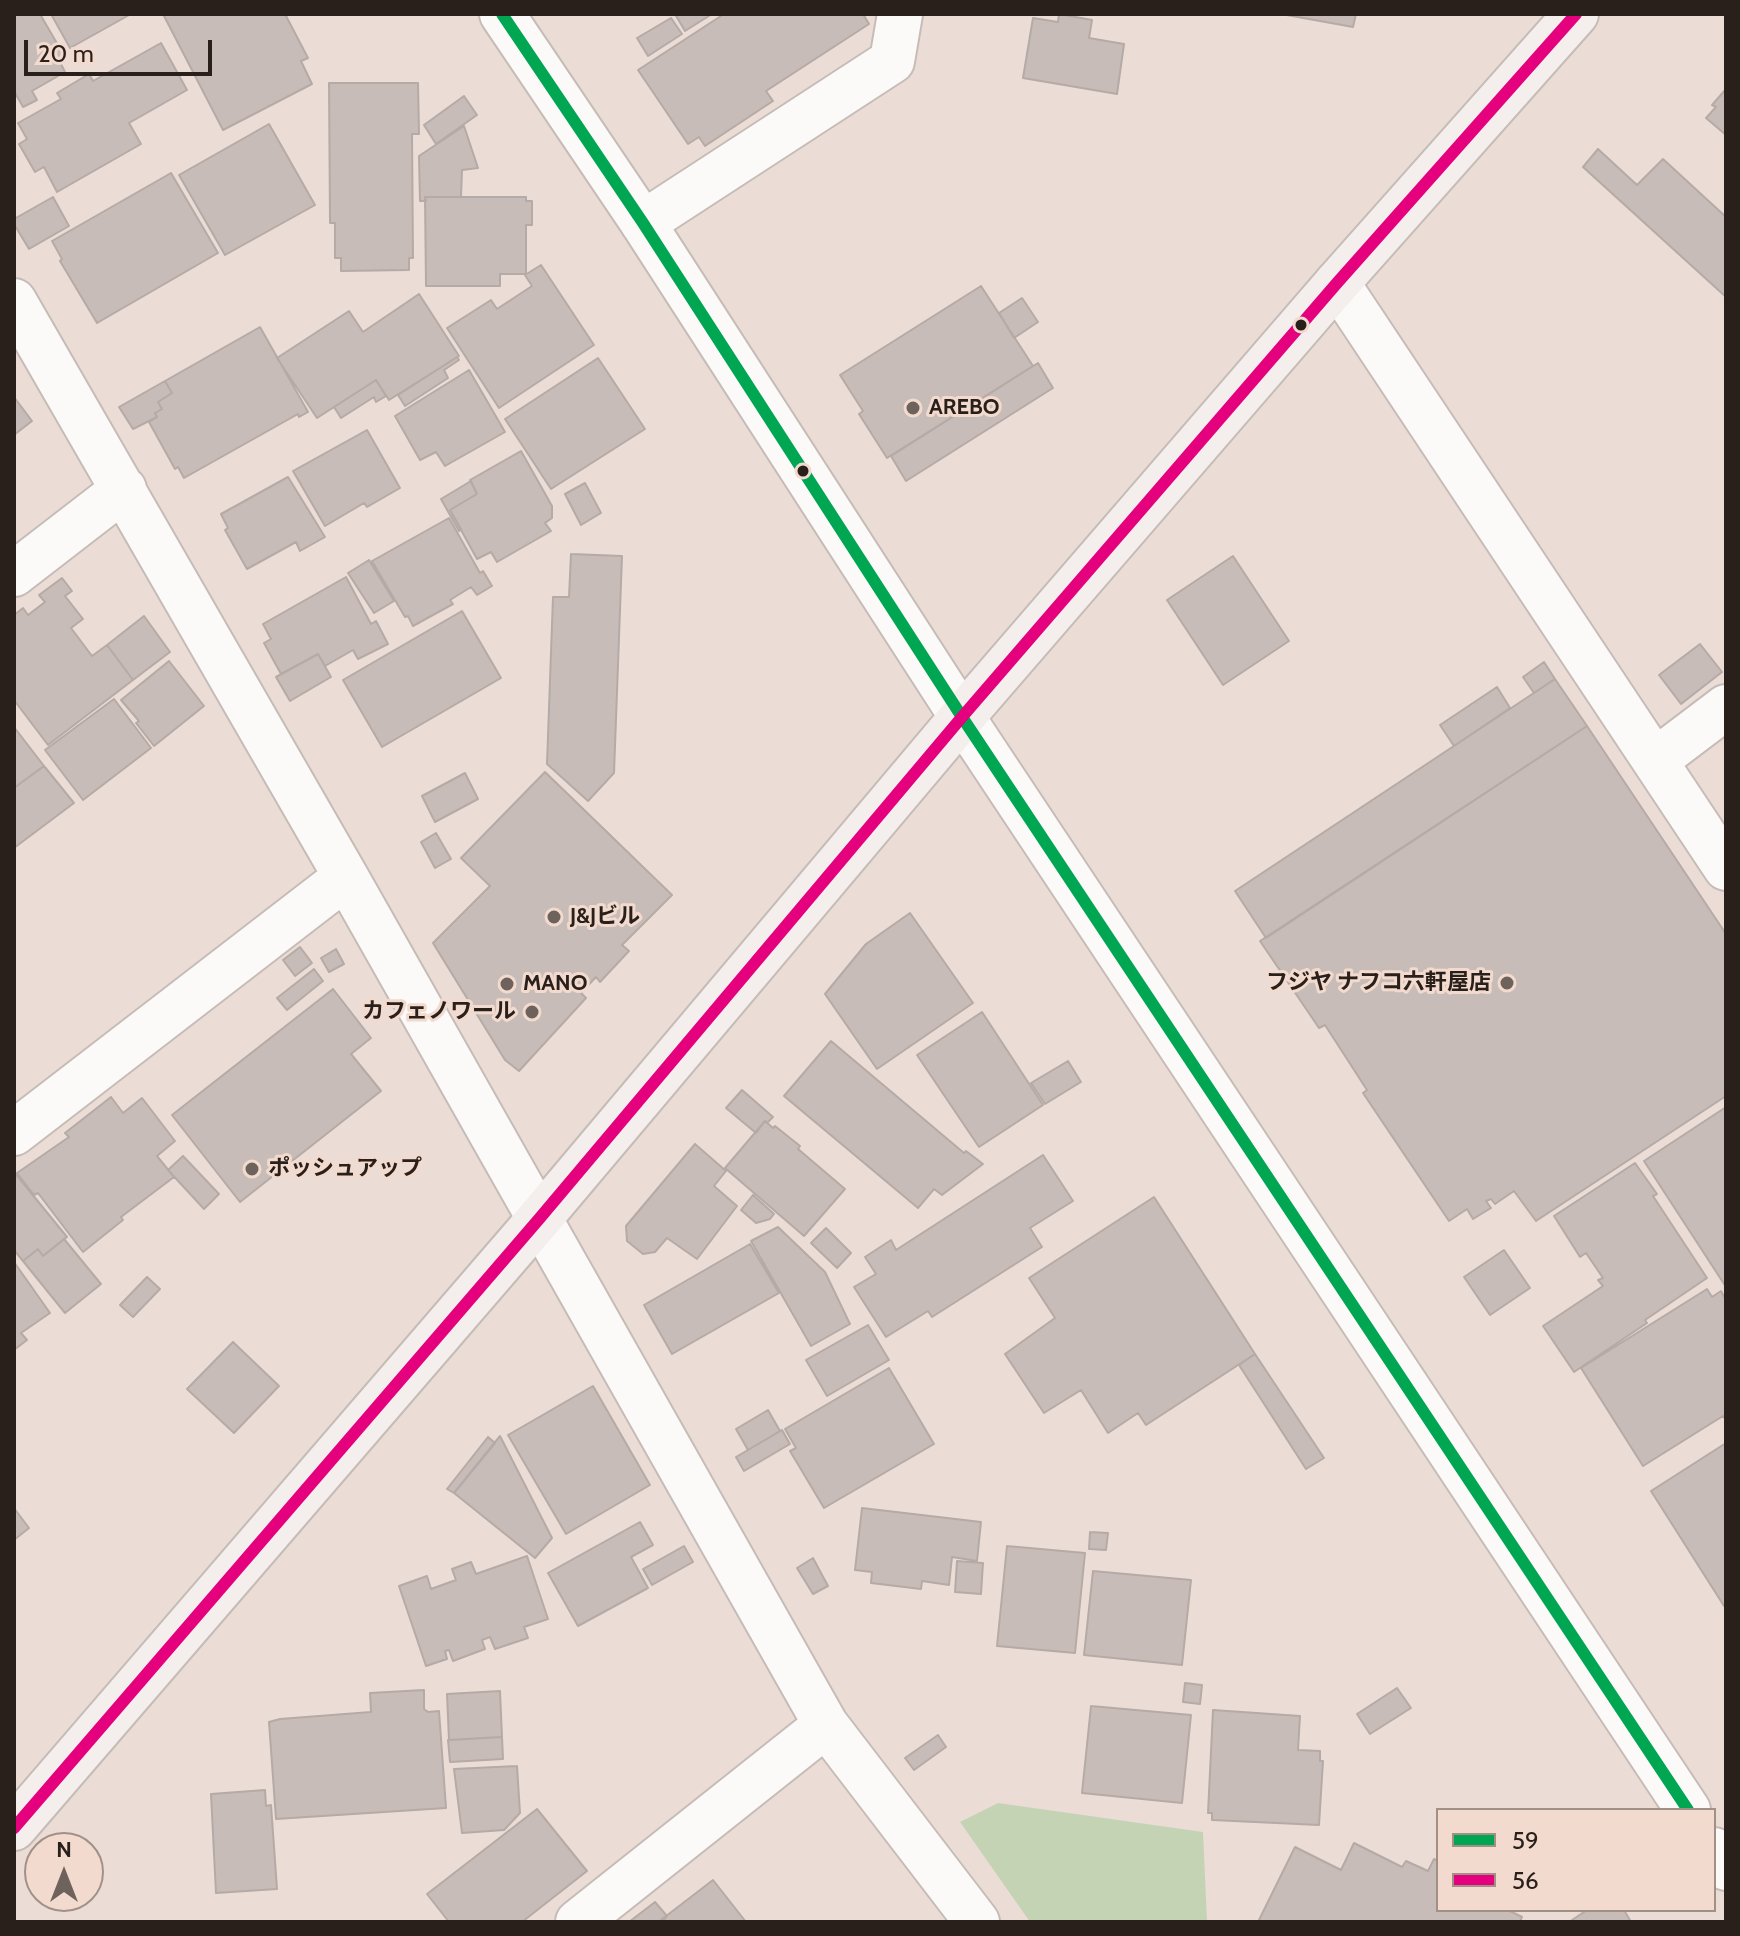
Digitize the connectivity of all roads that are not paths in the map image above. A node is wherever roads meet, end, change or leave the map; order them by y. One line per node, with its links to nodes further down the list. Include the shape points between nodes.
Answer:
1 (502, 14): 4 (street)
2 (900, 14): 4 (street, via 892,61)
3 (1576, 14): 5 (main road)
4 (643, 223): 10 (street)
5 (1337, 283): 10 (main road); 11 (street)
6 (14, 301): 7 (street)
7 (124, 489): 8 (street); 13 (street)
8 (14, 574)
9 (1726, 707): 11 (street)
10 (962, 717): 15 (main road); 17 (street)
11 (1656, 760): 12 (street)
12 (1726, 868)
13 (346, 877): 14 (street); 15 (street)
14 (14, 1133)
15 (539, 1219): 16 (street); 18 (main road)
16 (826, 1725): 19 (street); 20 (street)
17 (1687, 1808)
18 (14, 1828)
19 (578, 1922)
20 (977, 1922)

